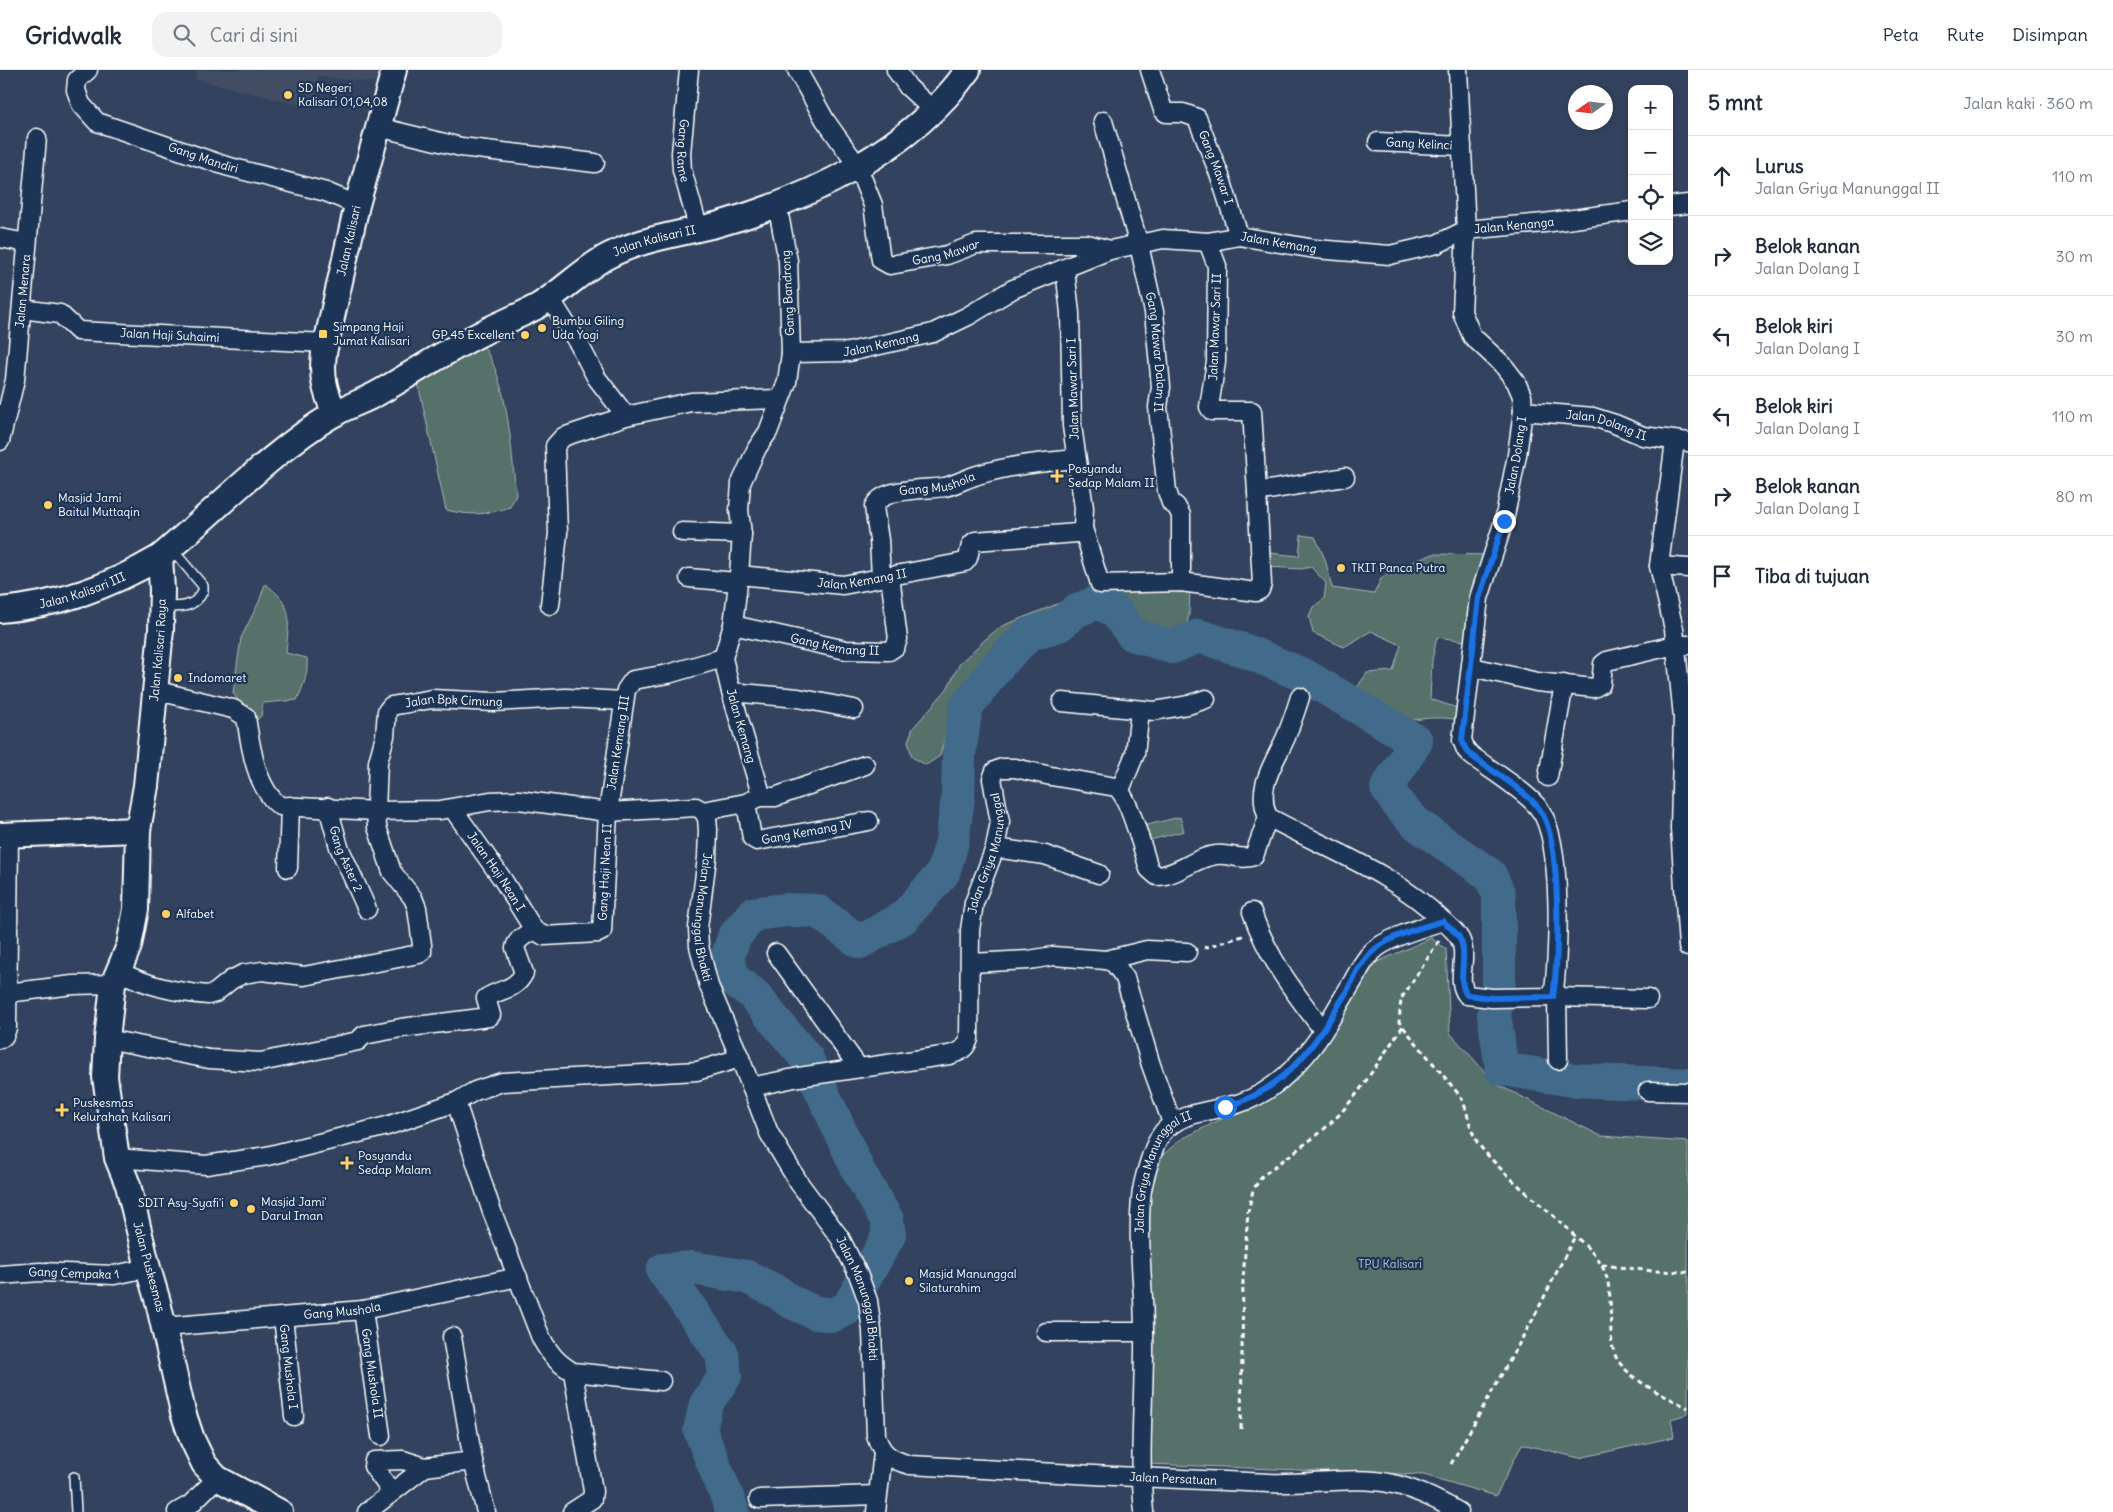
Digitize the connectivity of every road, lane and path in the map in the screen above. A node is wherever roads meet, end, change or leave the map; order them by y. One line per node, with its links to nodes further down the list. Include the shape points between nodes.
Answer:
1 (394, 70): 11 (street, Jalan Kalisari)
2 (689, 70): 22 (street, Gang Rame, via 680,153)
3 (797, 70): 16 (street, via 825,120)
4 (896, 70): 9 (street)
5 (968, 70): 9 (street, Jalan Kalisari II)
6 (1150, 70): 24 (street, Gang Mawar I, via 1163,110 1197,118)
7 (1458, 70): 14 (street, Jalan Kenanga)
8 (82, 75): 18 (street, Gang Mandiri, via 76,90 81,104 97,122 226,166 326,192)
9 (932, 110): 16 (street, Jalan Kalisari II, via 885,149)
10 (1103, 121): 28 (street, Gang Mawar Dalam II)
11 (378, 127): 15 (street, via 461,147); 18 (street, Jalan Kalisari)
12 (37, 138): 27 (street, Jalan Menara)
13 (1378, 142): 14 (street, Gang Kelinci)
14 (1462, 146): 23 (street, Jalan Kenanga)
15 (596, 163)
16 (857, 165): 21 (street, Jalan Kalisari II); 29 (street, Gang Mawar, via 873,206 878,251 885,264 947,255 976,244 1087,244)
17 (1688, 204): 19 (street)
18 (357, 205): 33 (street, Jalan Kalisari)
19 (1673, 206)
20 (1628, 212): 23 (street, Jalan Kenanga)
21 (779, 213): 22 (street, Jalan Kalisari II, via 737,219); 34 (street, Gang Bandrong, via 787,255)
22 (699, 230): 31 (street, Jalan Kalisari II, via 611,254)
23 (1466, 230): 24 (street, Jalan Kemang, via 1437,244 1390,255); 36 (street, Jalan Dolang I, via 1462,312 1472,336 1516,382 1522,396)
24 (1239, 236): 26 (street, Jalan Kemang)
25 (0, 238): 27 (street)
26 (1208, 242): 28 (street, Jalan Kemang, via 1163,239); 43 (street, Jalan Mawar Sari II, via 1218,266 1216,362 1209,407 1212,411 1252,411)
27 (27, 243): 32 (street, Jalan Menara)
28 (1140, 245): 29 (street, Jalan Kemang); 53 (street, Gang Mawar Dalam II, via 1154,312 1161,387 1158,408 1167,491 1171,503 1181,515)
29 (1110, 250): 30 (street, Jalan Kemang)
30 (1066, 269): 34 (street, Jalan Kemang, via 1014,289 933,333 848,352); 41 (street, Jalan Mawar Sari I)
31 (550, 298): 37 (street, Jalan Kalisari II); 38 (street, via 596,378)
32 (22, 309): 33 (street, Jalan Haji Suhaimi, via 64,316 78,331); 39 (street, Jalan Menara, via 15,380)
33 (326, 343): 37 (street, Jalan Kalisari, via 322,374)
34 (791, 354): 35 (street, Jalan Kemang, via 787,382)
35 (780, 399): 38 (street, via 691,402); 46 (street, Jalan Kemang, via 768,432 741,483 739,510)
36 (1523, 411): 40 (street, Jalan Dolang II, via 1593,417 1643,436); 60 (street, Jalan Dolang I, via 1504,521 1479,598)
37 (334, 414): 47 (street, via 275,457)
38 (626, 416): 54 (street, via 562,437 555,446 558,533)
39 (0, 441)
40 (1682, 442): 48 (street)
41 (1076, 459): 44 (street, Jalan Mawar Sari I, via 1084,508); 50 (street, Gang Mushola, via 1021,465 979,474 946,486 882,496 874,507)
42 (1345, 477): 43 (street)
43 (1257, 492): 53 (street, Jalan Mawar Sari II, via 1260,590)
44 (1083, 528): 50 (street, Jalan Kemang II, via 1077,532 975,541 965,562); 53 (street, Jalan Mawar Sari I, via 1100,584)
45 (682, 532): 46 (street)
46 (742, 534): 52 (street, Jalan Kemang)
47 (166, 553): 55 (street, Jalan Kalisari Raya); 55 (lane, via 203,586 203,591 187,606); 56 (street, Jalan Kalisari III, via 117,581 74,597 29,608)
48 (1659, 566): 49 (street); 58 (street)
49 (1688, 568)
50 (885, 577): 52 (street, Jalan Kemang II, via 842,585); 57 (street, Gang Kemang II, via 898,639 889,651 846,650)
51 (689, 578): 52 (street, Jalan Kemang II)
52 (738, 578): 57 (street, Jalan Kemang)
53 (1181, 582)
54 (550, 605)
55 (162, 606): 62 (street, Jalan Kalisari Raya)
56 (0, 610)
57 (733, 625): 59 (street, Jalan Kemang)
58 (1682, 645): 61 (street, via 1607,661 1603,664 1601,684 1594,688); 87 (street, via 1680,828)
59 (723, 658): 63 (street, Jalan Kemang); 66 (street, Jalan Kemang III, via 634,680 626,690)
60 (1472, 667): 61 (street, via 1537,682); 100 (street, Jalan Dolang I, via 1462,740 1466,750 1534,802 1547,821 1558,908)
61 (1564, 684): 71 (street)
62 (154, 690): 74 (street, via 241,712 246,717 252,755 268,795 280,806); 82 (street, Jalan Kalisari Raya, via 146,786)
63 (730, 692): 68 (street, via 798,698); 73 (street, Jalan Kemang, via 760,790)
64 (1300, 697): 80 (street, via 1265,782 1264,809)
65 (1206, 699): 69 (street, via 1171,708)
66 (624, 701): 78 (street, Jalan Bpk Cimung, via 432,699 391,706 387,711 386,736 378,762); 79 (street, Jalan Kemang III)
67 (1062, 702): 69 (street)
68 (854, 709)
69 (1140, 711): 72 (street, via 1136,754)
70 (865, 764): 73 (street, via 775,797)
71 (1548, 777)
72 (1120, 790): 80 (street, via 1149,869 1157,876 1214,855 1254,856); 84 (street, Jalan Griya Manunggal, via 1014,768 995,771 992,779 1000,822)
73 (752, 800): 77 (street); 81 (street, Gang Kemang IV, via 752,838 757,841)
74 (290, 806): 75 (street); 85 (street)
75 (328, 807): 78 (street); 88 (street, Gang Aster 2, via 339,848)
76 (453, 809): 78 (street); 79 (street, via 519,800); 92 (street, Jalan Haji Nean I, via 504,880)
77 (703, 810): 79 (street, via 696,807); 106 (street, Jalan Manunggal Bhakti, via 708,830 699,946 710,986)
78 (376, 811): 98 (street, via 377,827 392,872 417,908 422,952 415,956 304,976 262,971 243,974 208,995)
79 (608, 812): 92 (street, Gang Haji Nean II, via 602,931 553,935)
80 (1268, 817): 90 (street, via 1402,888 1427,904)
81 (868, 821)
82 (138, 830): 83 (street); 98 (street, Jalan Puskesmas, via 136,909 129,946)
83 (5, 834): 99 (street)
84 (996, 848): 86 (street, via 1045,856); 97 (street, Jalan Griya Manunggal, via 974,903 970,930)
85 (288, 868)
86 (1099, 874)
87 (1686, 895): 93 (street)
88 (367, 908)
89 (1252, 912): 91 (street)
90 (1446, 923): 100 (street, via 1463,946 1464,992 1467,995); 102 (path, via 1401,999 1398,1014); 103 (street, Jalan Griya Manunggal II, via 1418,928 1371,952)
91 (1258, 931): 94 (path); 103 (street, via 1276,966)
92 (536, 932): 105 (street, via 519,938 515,948 524,973 514,986 486,998 489,1017 401,1028 261,1062 209,1058)
93 (1688, 947)
94 (1188, 952): 96 (street, via 1146,950)
95 (776, 953): 108 (street)
96 (1106, 960): 97 (street, via 1053,956); 113 (street, via 1114,964 1125,978)
97 (971, 963): 108 (street, Jalan Griya Manunggal, via 966,1048 960,1052)
98 (116, 977): 99 (street); 105 (street, Jalan Puskesmas)
99 (7, 993): 104 (street, via 7,1028)
100 (1555, 997): 101 (street); 107 (street, Jalan Dolang I)
101 (1648, 999)
102 (1403, 1026): 115 (path, via 1461,1097 1472,1134 1479,1145); 131 (path, via 1359,1092 1340,1114 1262,1176 1253,1190 1248,1212 1243,1280)
103 (1323, 1030): 113 (street, Jalan Griya Manunggal II, via 1302,1060 1258,1095)
104 (0, 1039)
105 (107, 1040): 114 (street, Jalan Puskesmas, via 105,1077)
106 (740, 1058): 109 (street, Jalan Manunggal Bhakti); 112 (street, via 697,1070 502,1082 475,1091)
107 (1558, 1060)
108 (859, 1068): 109 (street, Jalan Griya Manunggal)
109 (751, 1087): 133 (street, Jalan Manunggal Bhakti, via 768,1133 840,1238 868,1301 874,1355 875,1426)
110 (1648, 1091): 111 (street)
111 (1688, 1092)
112 (456, 1102): 114 (street, via 387,1126 267,1156 206,1165); 120 (street, via 491,1209)
113 (1172, 1123): 125 (street, Jalan Griya Manunggal II, via 1163,1131 1142,1189 1140,1228)
114 (117, 1158): 117 (street, Jalan Puskesmas, via 128,1185)
115 (1574, 1236): 116 (path); 135 (path, via 1533,1319)
116 (1602, 1265): 118 (path); 129 (path, via 1610,1291 1612,1342 1617,1360 1638,1381)
117 (148, 1268): 119 (street, Gang Cempaka 1, via 114,1275 40,1272); 123 (street, Jalan Puskesmas)
118 (1688, 1272)
119 (0, 1275)
120 (518, 1277): 121 (street, Gang Mushola); 127 (street, via 541,1338 552,1357)
121 (363, 1310): 122 (street, Gang Mushola); 132 (street, Gang Mushola II)
122 (283, 1317): 123 (street, Gang Mushola); 130 (street, Gang Mushola I)
123 (164, 1327): 138 (street, Jalan Puskesmas, via 187,1425 204,1464)
124 (1046, 1332): 125 (street)
125 (1144, 1332): 139 (street, Jalan Griya Manunggal II)
126 (452, 1337): 134 (street)
127 (573, 1372): 128 (street); 148 (street, via 594,1491 592,1498)
128 (661, 1381)
129 (1688, 1408)
130 (294, 1416)
131 (1241, 1429)
132 (381, 1436)
133 (883, 1453): 139 (street, Jalan Persatuan, via 910,1465); 142 (street)
134 (473, 1461): 136 (street); 147 (street)
135 (1451, 1464)
136 (424, 1466): 140 (street); 140 (street, via 403,1460 374,1461 373,1466)
137 (74, 1477): 143 (lane)
138 (217, 1478): 144 (street, via 191,1504); 145 (street, Jalan Puskesmas)
139 (1140, 1478): 149 (street, Jalan Griya Manunggal II); 150 (street, Jalan Persatuan, via 1296,1484 1392,1483 1424,1494)
140 (391, 1492): 146 (street)
141 (759, 1499): 142 (street)
142 (876, 1504)
143 (76, 1512)
144 (177, 1512)
145 (280, 1512)
146 (367, 1512)
147 (486, 1512)
148 (572, 1512)
149 (1144, 1512)
150 (1459, 1512)

